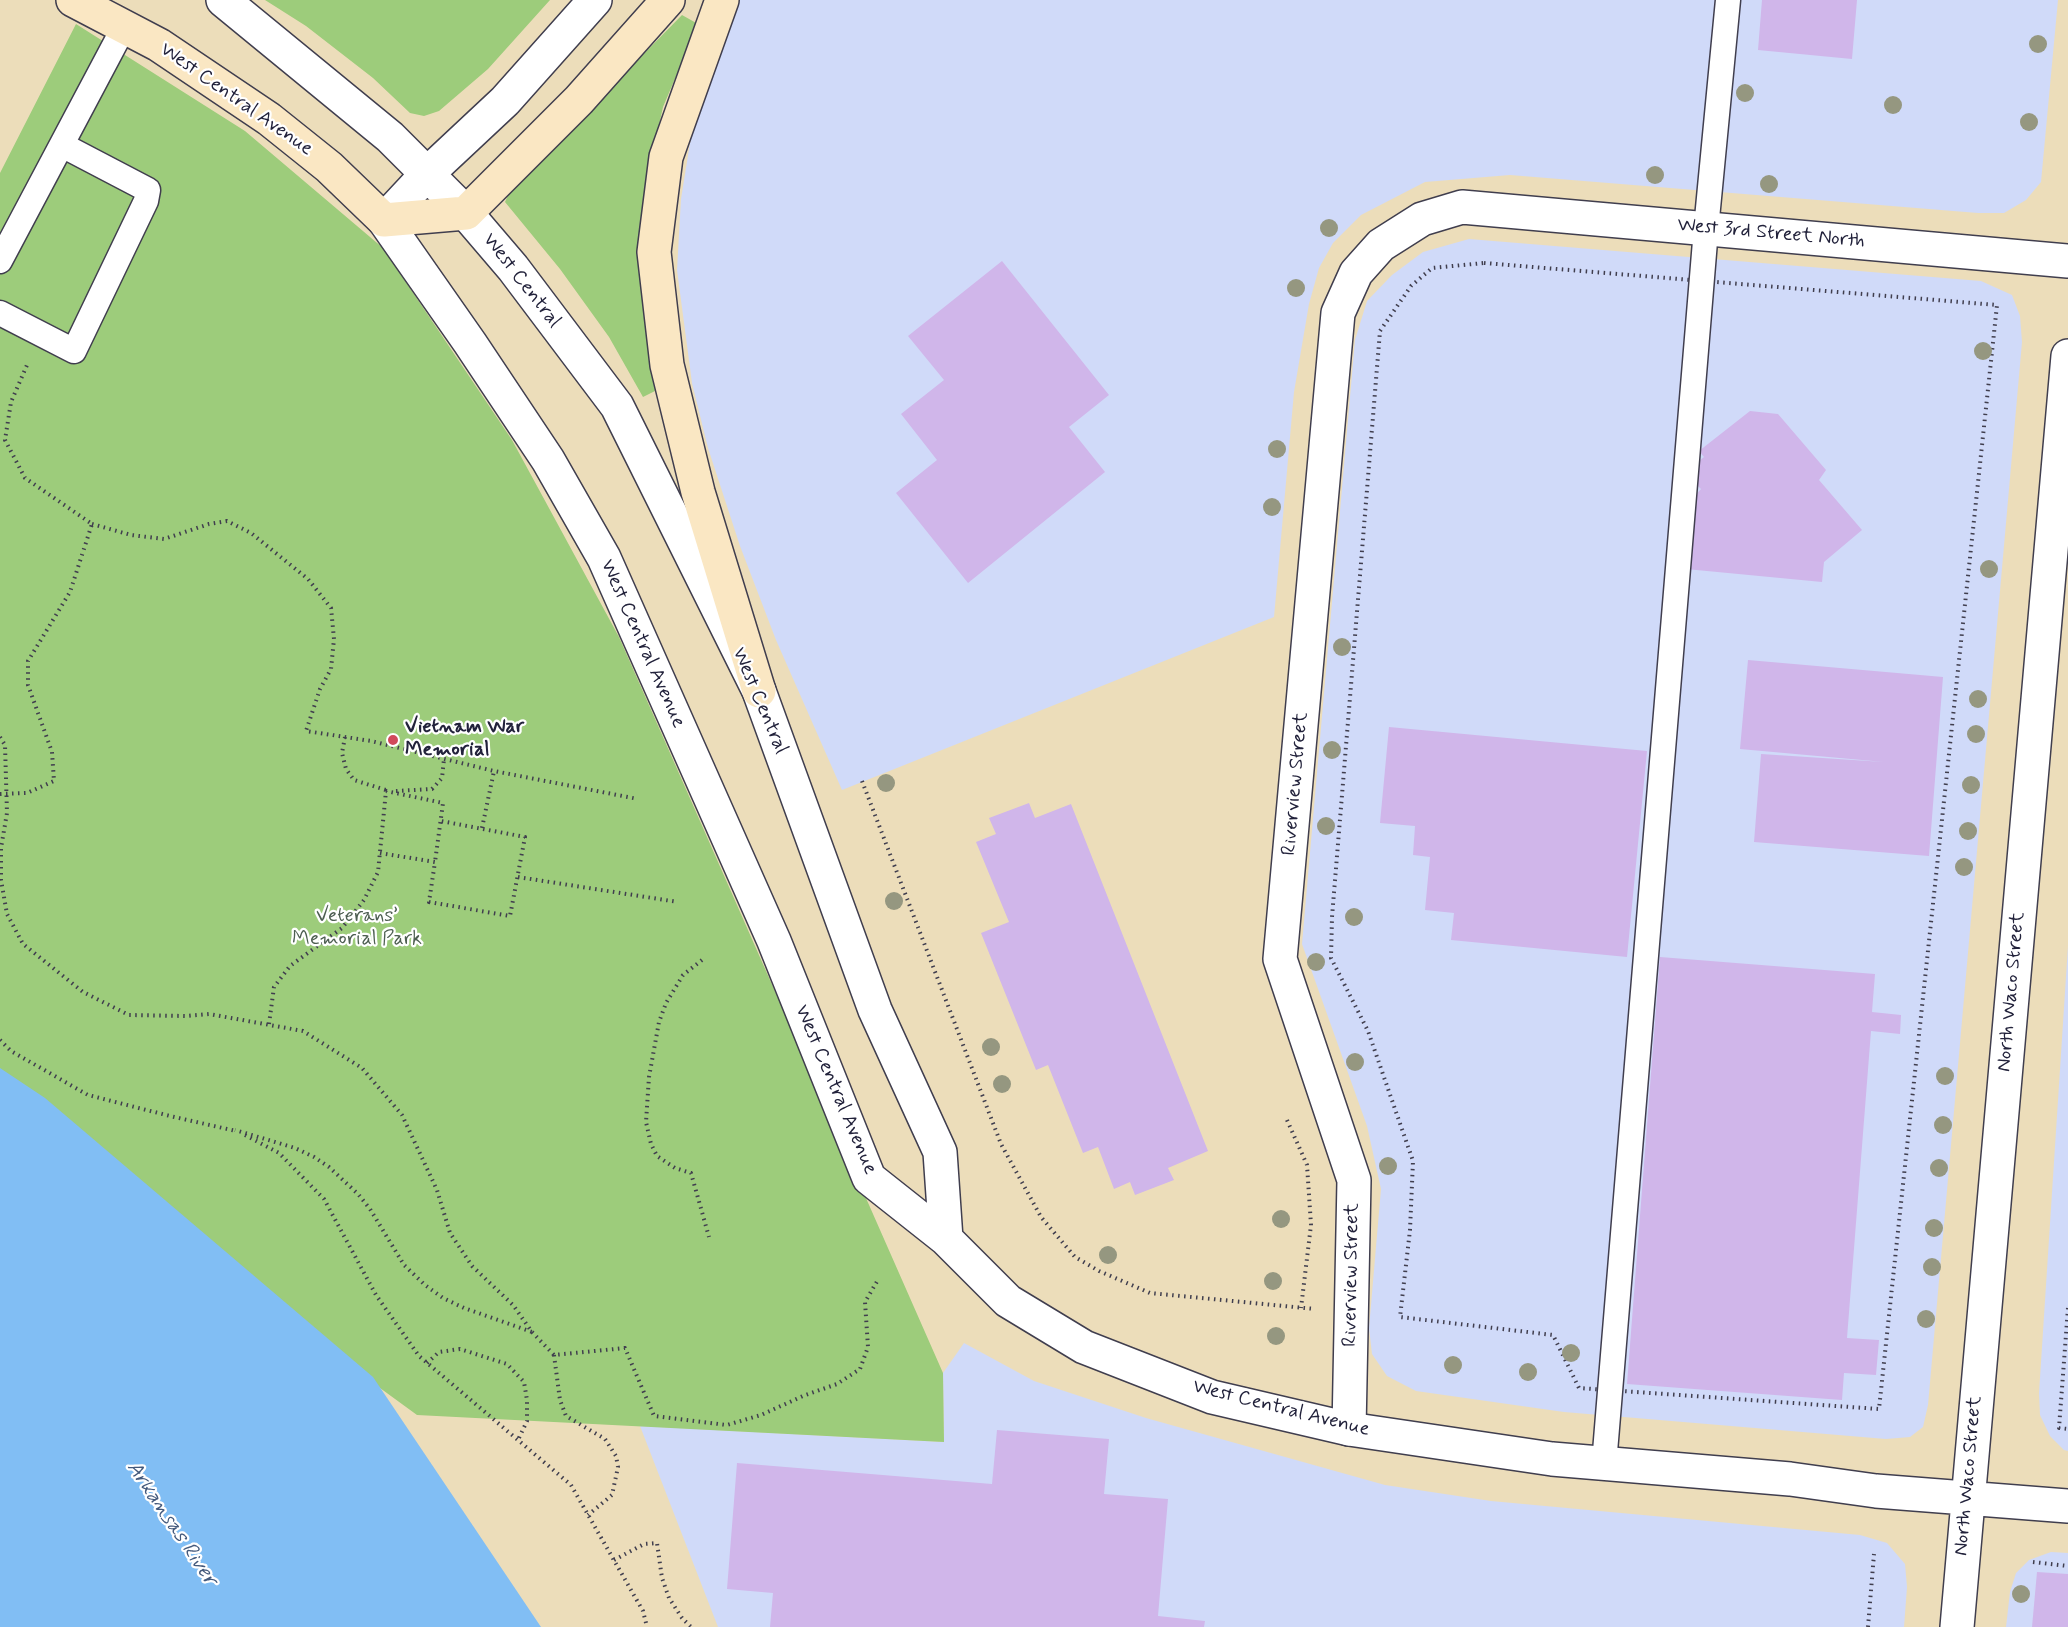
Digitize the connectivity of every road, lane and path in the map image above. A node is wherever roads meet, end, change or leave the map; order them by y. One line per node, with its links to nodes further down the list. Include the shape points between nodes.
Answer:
1 (73, 0): 7 (main road, West Central Avenue)
2 (223, 0): 9 (street, via 390,137)
3 (595, 0): 9 (street, via 504,101)
4 (668, 0): 11 (main road, via 579,100)
5 (722, 0): 20 (main road, via 666,157 654,252 667,365 695,480)
6 (1728, 0): 13 (lane)
7 (124, 27): 8 (lane); 12 (main road, West Central Avenue, via 159,45 269,119 329,167)
8 (62, 145): 14 (lane); 17 (lane, via 148,189 146,201 74,351)
9 (427, 174): 11 (street); 12 (street)
10 (1474, 208): 13 (street, West 3rd Street North); 46 (street, Riverview Street, via 1462,207 1422,219 1381,245 1356,273 1338,313 1280,959 1354,1180)
11 (466, 213): 12 (main road); 20 (street, West Central, via 513,268 617,406)
12 (384, 220): 42 (street, West Central Avenue, via 548,460 604,558 774,941 869,1178)
13 (1706, 229): 15 (street, West 3rd Street North); 54 (lane)
14 (0, 261)
15 (2068, 261)
16 (0, 313): 17 (lane)
17 (40, 334): 19 (path, via 10,402 5,440 25,478)
18 (2068, 356): 55 (street, North Waco Street)
19 (92, 524): 22 (path, via 164,539 227,521 251,533 308,579 331,608 334,639 331,669 306,731); 27 (path, via 70,592 28,661 28,685 52,752 54,781 27,793)
20 (759, 691): 42 (street, West Central, via 875,1010 940,1152)
21 (0, 737): 27 (path, via 5,745)
22 (345, 737): 23 (path); 26 (path, via 342,753 354,780)
23 (444, 759): 24 (path); 26 (path, via 442,778 432,789)
24 (495, 771): 29 (path); 31 (path)
25 (862, 781): 44 (path, via 1001,1144 1041,1217 1075,1257 1150,1293)
26 (386, 791): 30 (path, via 443,803); 32 (path)
27 (7, 793): 28 (path); 37 (path, via 1,880 7,914 23,944 83,992 129,1016 209,1014)
28 (0, 794)
29 (638, 799)
30 (441, 820): 31 (path); 33 (path)
31 (482, 828): 34 (path, via 525,837)
32 (380, 853): 33 (path); 37 (path, via 378,872 364,900 342,928 290,966 274,987)
33 (435, 862): 34 (path, via 429,902 510,916)
34 (518, 877): 35 (path)
35 (678, 902)
36 (702, 960): 41 (path, via 683,975 659,1022 646,1122 657,1156 691,1173)
37 (269, 1024): 48 (path, via 303,1031 334,1049 362,1068 383,1092 402,1115 421,1154 450,1233 472,1266 513,1305)
38 (0, 1040): 40 (path, via 10,1051 88,1095)
39 (1287, 1120): 44 (path, via 1307,1165 1311,1226)
40 (235, 1130): 48 (path, via 295,1148 329,1167 358,1194 404,1265 425,1285 464,1308); 50 (path, via 279,1153 324,1199 376,1295)
41 (709, 1237)
42 (946, 1239): 51 (street, West Central Avenue, via 1008,1301 1084,1347 1212,1397)
43 (879, 1278): 49 (path, via 865,1302 868,1347 860,1370 837,1384 727,1425 654,1416 626,1348)
44 (1301, 1308): 46 (path)
45 (2068, 1308): 52 (path, via 2059,1428)
46 (1352, 1312): 47 (path); 51 (street, Riverview Street)
47 (1400, 1317)
48 (532, 1332): 49 (path)
49 (554, 1355): 57 (path, via 566,1416 605,1439 616,1456 618,1467 612,1495)
50 (426, 1363): 53 (path); 53 (path, via 439,1352 460,1349 507,1364 524,1382 527,1400 527,1421)
51 (1349, 1429): 54 (street, West Central Avenue)
52 (2068, 1429)
53 (518, 1440): 57 (path, via 571,1485)
54 (1604, 1464): 55 (street, West Central Avenue)
55 (1967, 1499): 56 (street, West Central Avenue); 65 (street, North Waco Street)
56 (2068, 1506)
57 (588, 1515): 59 (path)
58 (1874, 1554): 64 (path)
59 (614, 1560): 62 (path, via 644,1611); 63 (path, via 644,1544 657,1543 669,1598)
60 (2033, 1563): 61 (path)
61 (2068, 1566)
62 (647, 1627)
63 (691, 1627)
64 (1868, 1627)
65 (1957, 1627)

